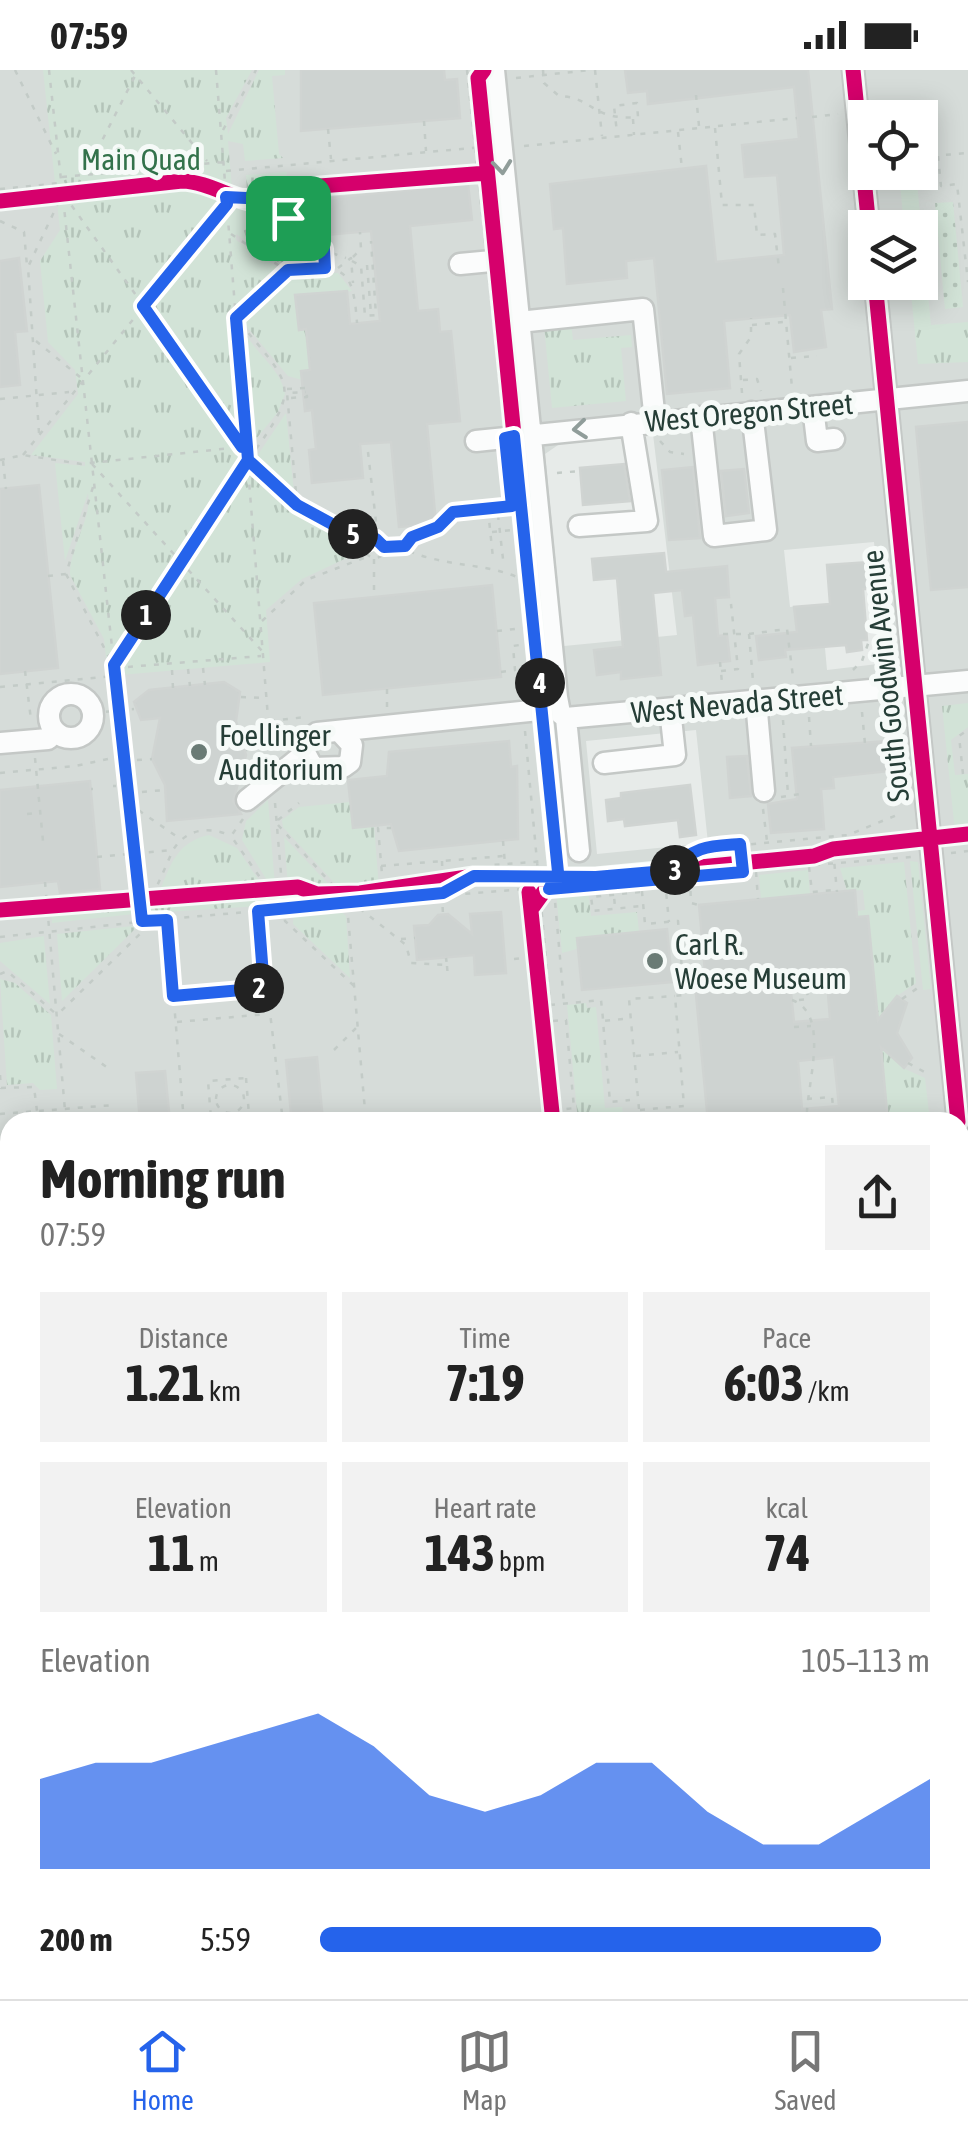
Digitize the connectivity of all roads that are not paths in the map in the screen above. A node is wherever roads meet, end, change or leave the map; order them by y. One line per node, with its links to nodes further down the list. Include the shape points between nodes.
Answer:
1 (494, 70): 4 (street, one-way to 4)
2 (853, 70): 3 (street)
3 (868, 210)
4 (498, 260): 5 (street); 7 (street)
5 (460, 264)
6 (877, 300): 9 (street, South Goodwin Avenue)
7 (519, 322): 14 (street, via 643,309); 15 (street)
8 (968, 391): 9 (street, West Oregon Street)
9 (886, 399): 10 (street, West Oregon Street); 20 (street, South Goodwin Avenue)
10 (813, 407): 11 (street, West Oregon Street); 16 (street, via 817,441)
11 (752, 412): 12 (street, West Oregon Street); 12 (street, via 766,530 714,536)
12 (701, 417): 14 (street, West Oregon Street)
13 (631, 424): 14 (street, West Oregon Street); 15 (street, West Oregon Street, one-way to 15); 18 (street, via 647,521)
14 (657, 431)
15 (516, 436): 17 (street, West Oregon Street); 22 (street)
16 (834, 440)
17 (476, 441)
18 (579, 526)
19 (968, 681): 20 (street, West Nevada Street)
20 (914, 686): 21 (street, West Nevada Street); 32 (street, South Goodwin Avenue)
21 (754, 691): 23 (street, West Nevada Street); 29 (street)
22 (550, 708): 23 (street, West Nevada Street); 24 (street, West Nevada Street); 31 (street)
23 (670, 709): 28 (street, via 675,755)
24 (339, 731): 27 (street, via 310,736); 27 (street, via 352,745 350,762 317,770)
25 (56, 732): 25 (street, via 48,711 61,696 82,696 93,713 91,727 81,736); 26 (street)
26 (0, 743)
27 (303, 755): 30 (street)
28 (604, 763)
29 (780, 794)
30 (246, 808)
31 (577, 855)
32 (957, 1112)

